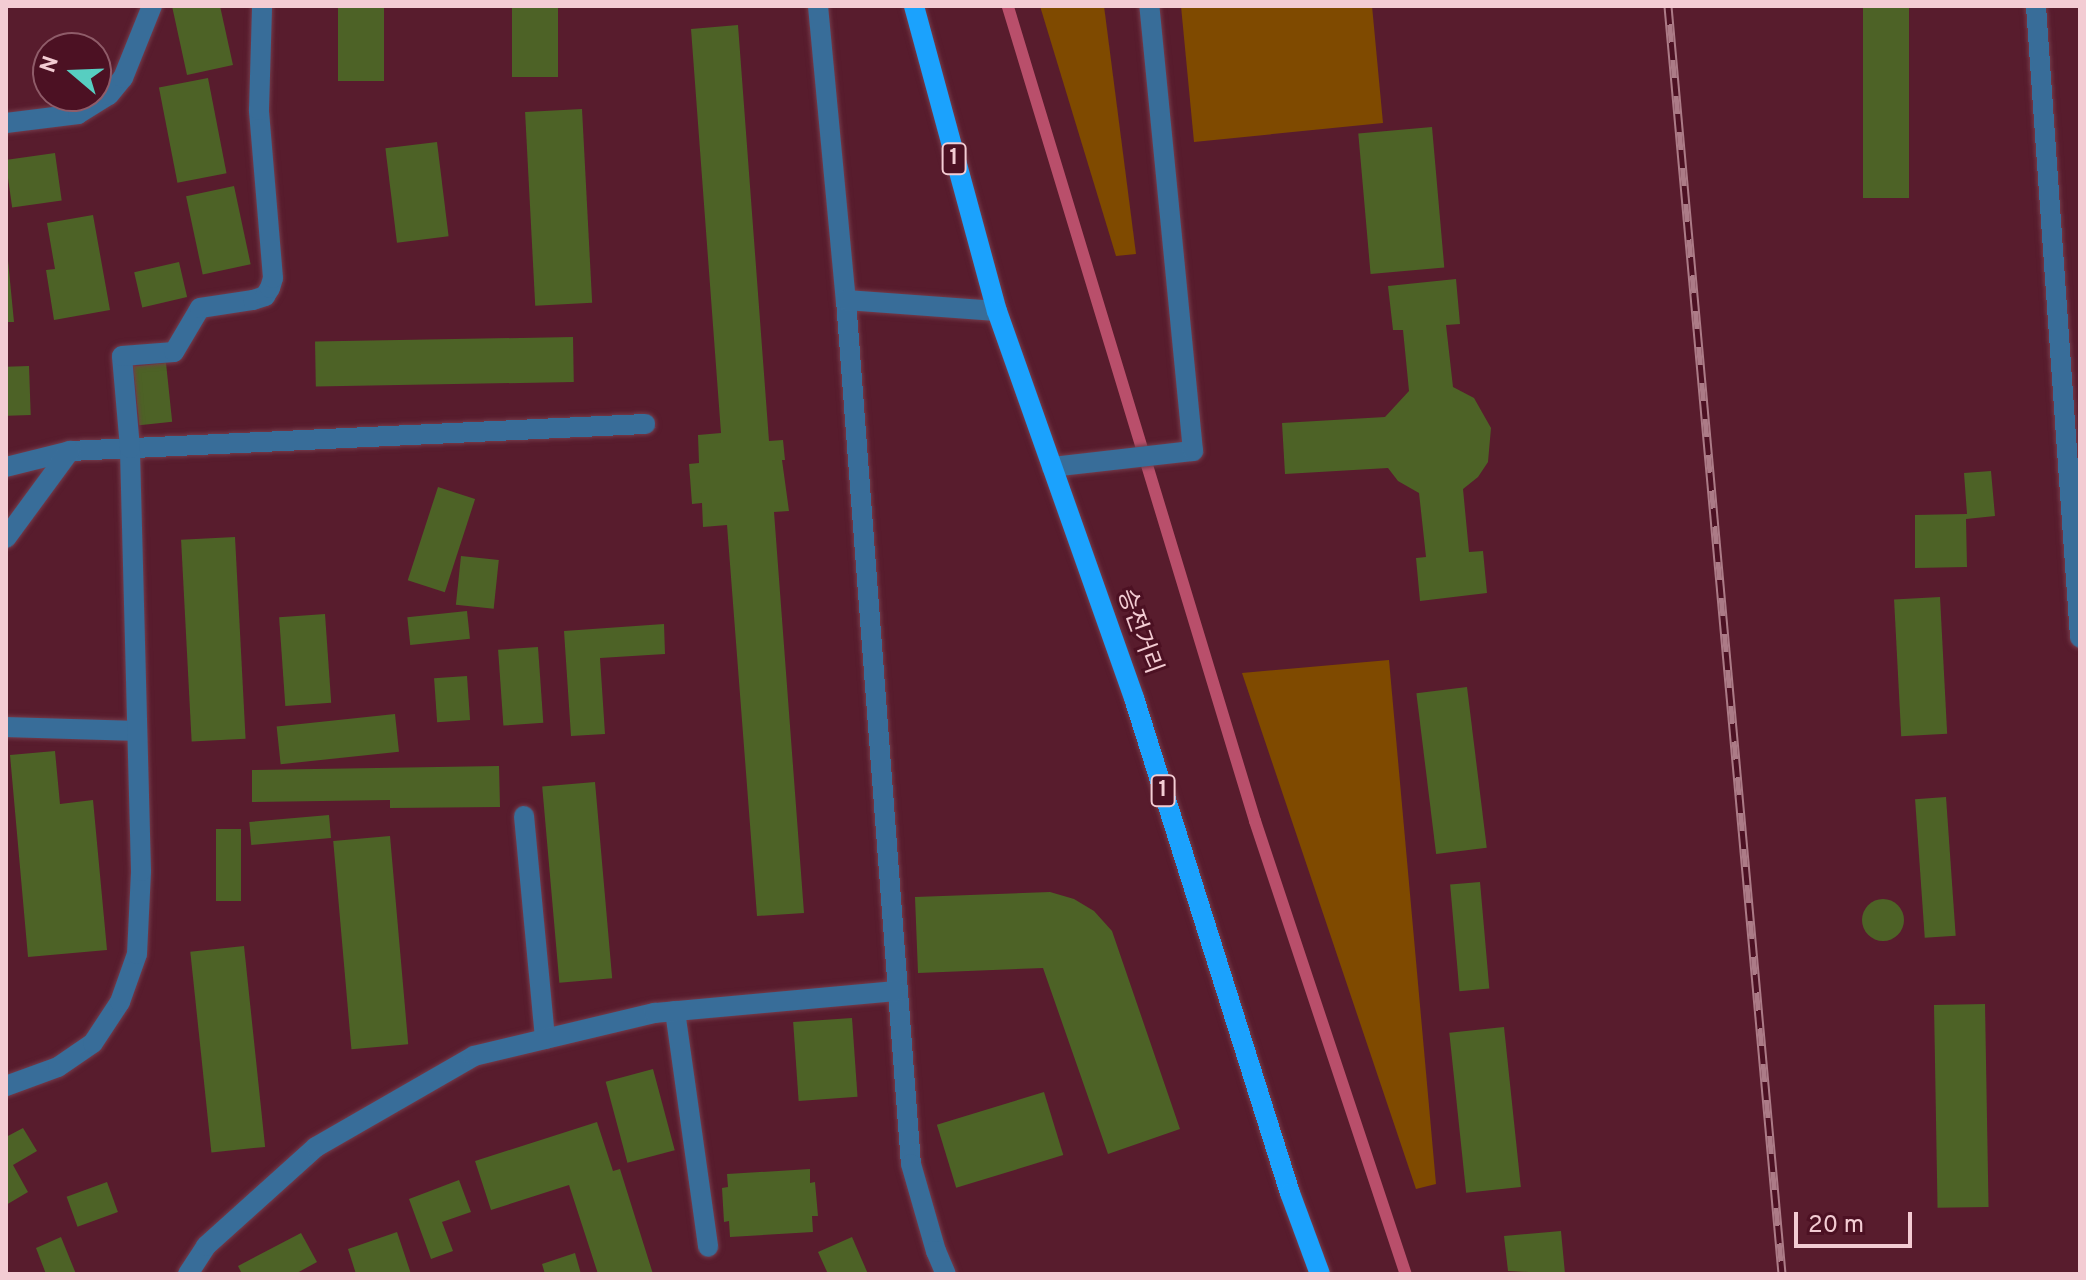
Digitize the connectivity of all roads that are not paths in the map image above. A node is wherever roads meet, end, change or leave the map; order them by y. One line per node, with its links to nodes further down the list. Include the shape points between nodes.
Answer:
1 (152, 6): 7 (street, via 123,78 109,95 78,114)
2 (262, 6): 11 (street, via 259,110 273,278 265,296 200,308 174,352 122,356)
3 (818, 6): 8 (street)
4 (914, 6): 9 (main road, 승전거리 / 1)
5 (1149, 6): 14 (street, via 1193,451)
6 (2036, 6): 16 (street)
7 (6, 123)
8 (846, 300): 9 (street); 20 (street)
9 (997, 311): 14 (main road, 승전거리 / 1)
10 (645, 424): 11 (street)
11 (130, 448): 12 (street); 18 (street)
12 (70, 451): 13 (street); 15 (street)
13 (6, 467)
14 (1052, 467): 27 (main road, 승전거리 / 1, via 1134,698)
15 (6, 538)
16 (2080, 637)
17 (6, 727): 18 (street)
18 (137, 731): 23 (street, via 137,954 120,1002 93,1043 58,1067)
19 (524, 816): 22 (street)
20 (897, 991): 21 (street); 26 (street, via 911,1164)
21 (675, 1011): 22 (street); 24 (street)
22 (545, 1039): 25 (street, via 474,1056 316,1147 206,1246)
23 (6, 1086)
24 (708, 1247)
25 (188, 1274)
26 (946, 1274)
27 (1320, 1274)

